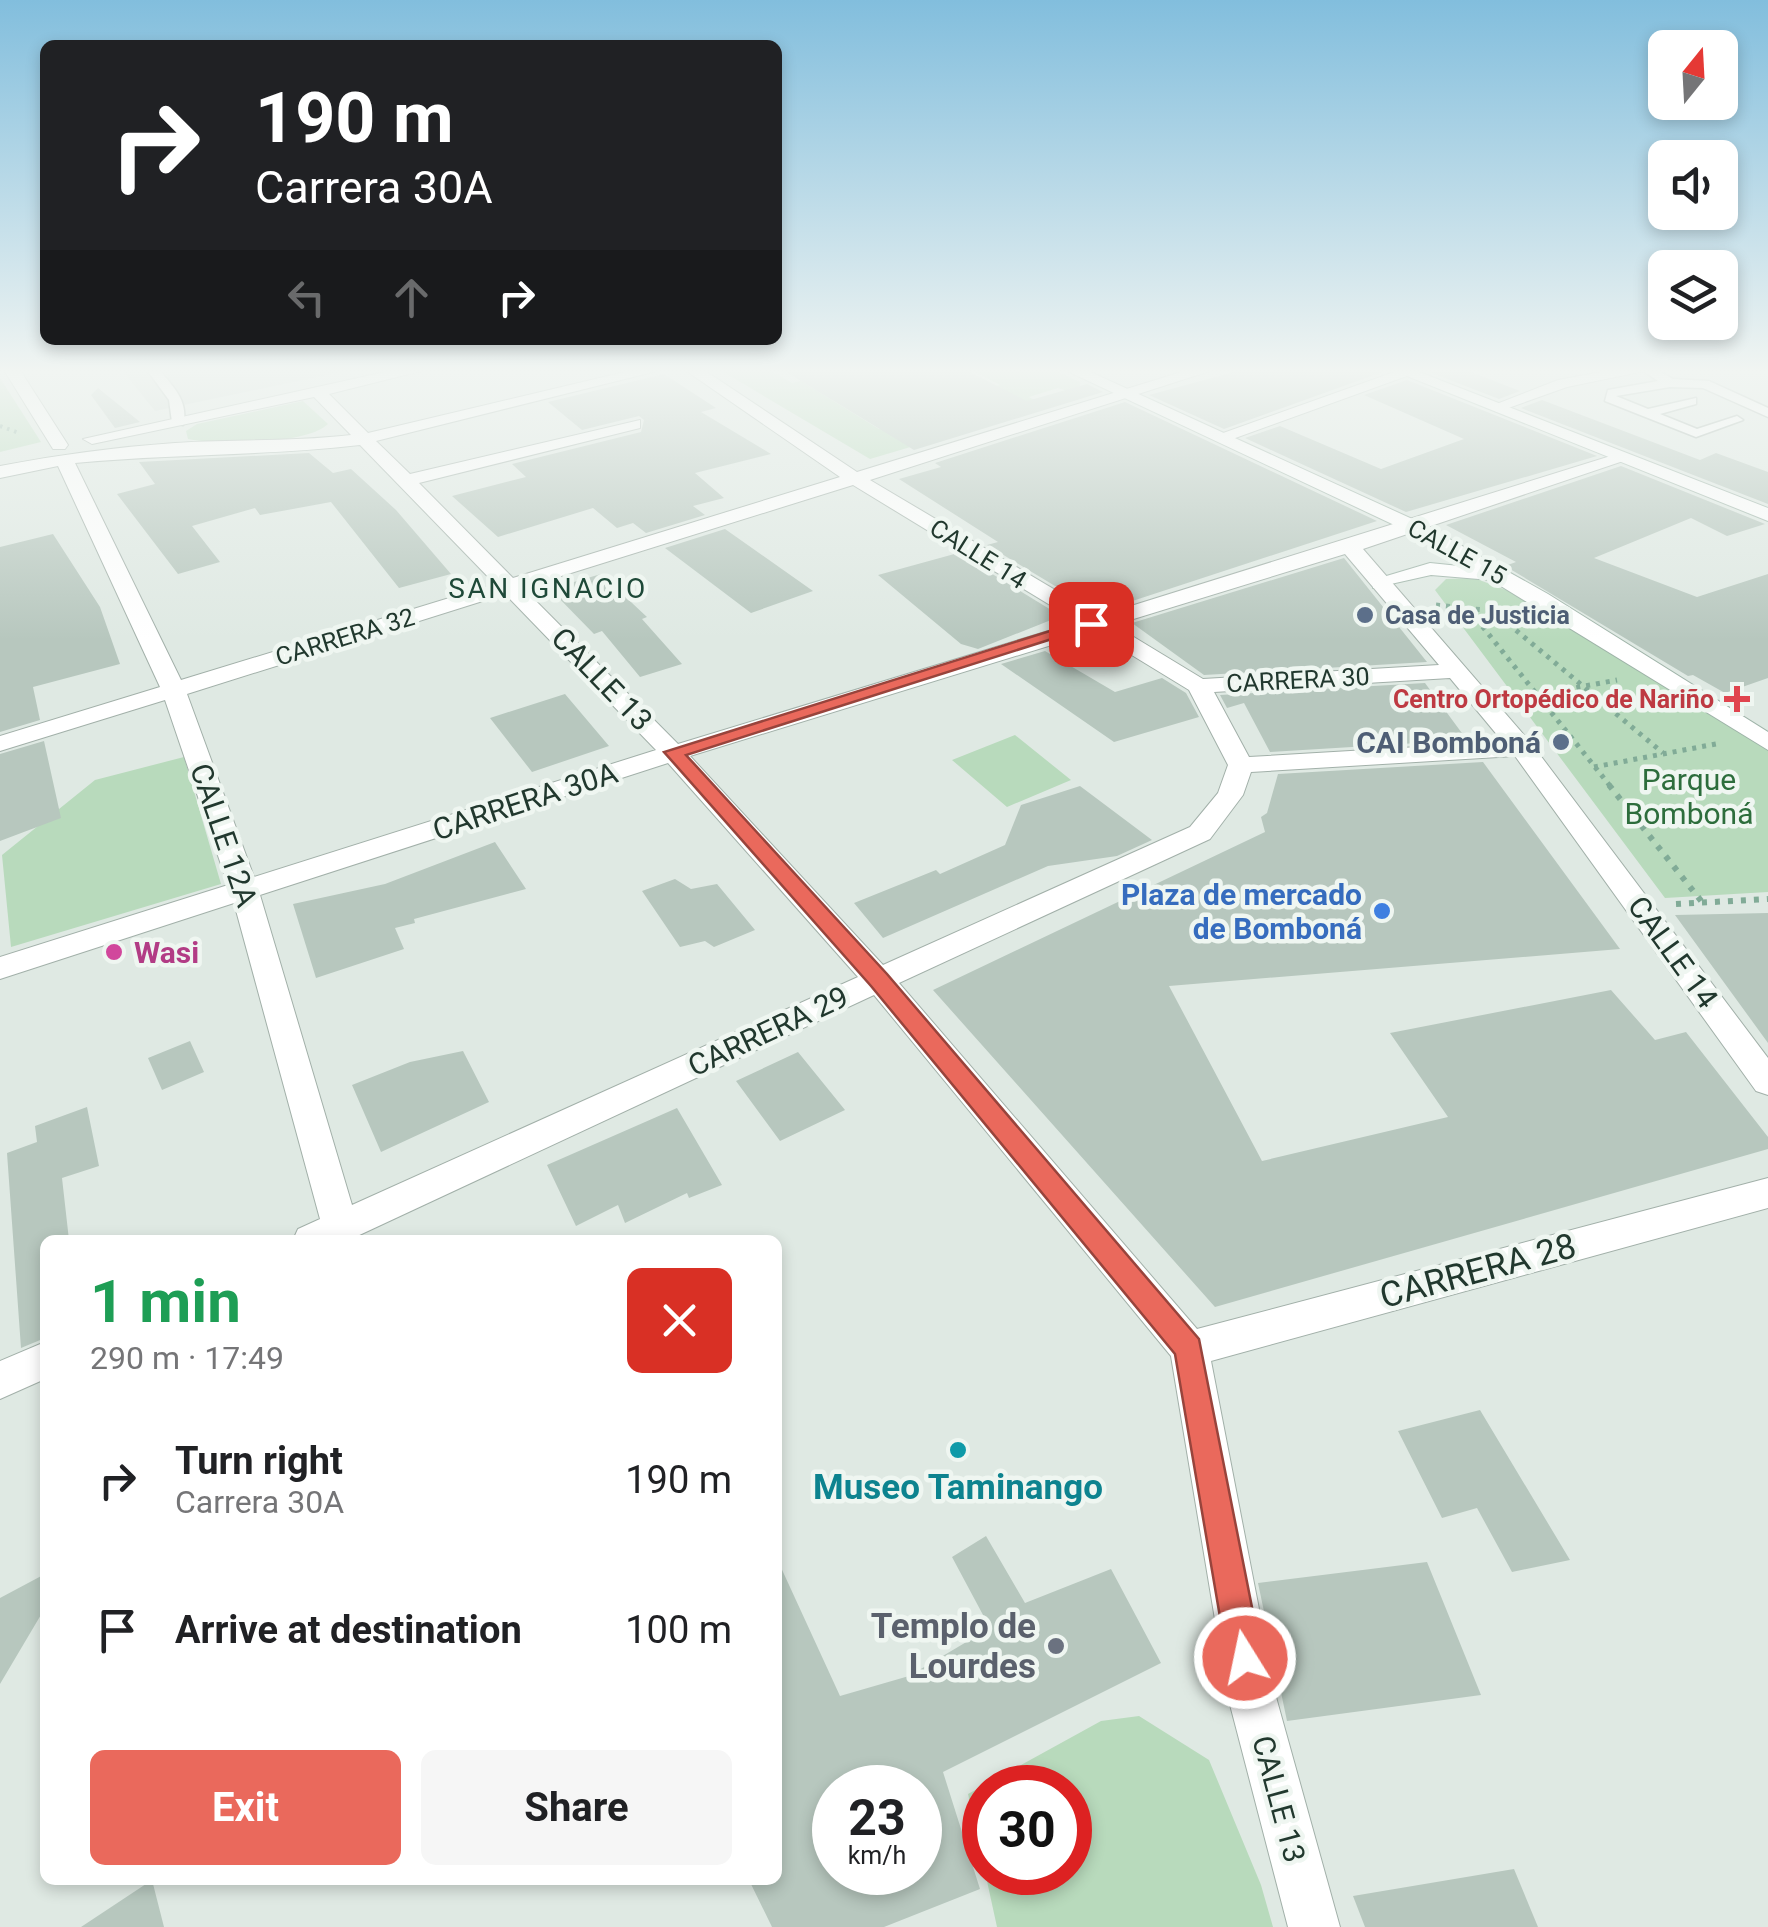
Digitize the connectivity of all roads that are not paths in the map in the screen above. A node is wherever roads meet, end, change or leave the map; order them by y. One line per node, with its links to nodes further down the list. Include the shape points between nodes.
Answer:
1 (37, 460): 10 (street)
2 (65, 460): 22 (street, CALLE 12A)
3 (384, 460): 12 (street, CALLE 13)
4 (492, 460): 12 (street)
5 (827, 460): 11 (street, CALLE 14)
6 (912, 460): 11 (street, CARRERA 32)
7 (1270, 460): 14 (street, CALLE 15)
8 (1617, 460): 14 (street, CARRERA 30A)
9 (1628, 460): 13 (street)
10 (0, 472)
11 (854, 478): 17 (street, CARRERA 32); 19 (street, CALLE 14)
12 (406, 482): 17 (street, CALLE 13)
13 (1768, 515)
14 (1414, 527): 15 (street, CARRERA 30A); 16 (street, CALLE 15)
15 (1348, 546): 18 (street, CALLE 14); 19 (street, CARRERA 30A)
16 (1506, 579): 18 (street, via 1430,569); 23 (street, CALLE 15)
17 (511, 585): 22 (street, CARRERA 32); 26 (street, CALLE 13)
18 (1388, 592): 20 (street, CALLE 14)
19 (1091, 624): 21 (street, CALLE 14); 26 (street, CARRERA 30A)
20 (1456, 671): 21 (street, CARRERA 30); 25 (street, CALLE 14)
21 (1199, 686): 27 (street)
22 (174, 691): 24 (street, CARRERA 32); 28 (street, CALLE 12A)
23 (1768, 743)
24 (0, 744)
25 (1522, 748): 27 (street); 31 (street, CALLE 14)
26 (673, 752): 28 (street, CARRERA 30A); 30 (street, CALLE 13)
27 (1241, 765): 30 (street, CARRERA 29, via 1218,814 1200,833)
28 (244, 892): 29 (street, CARRERA 30A); 33 (street, CALLE 12A)
29 (0, 968)
30 (879, 980): 33 (street, CARRERA 29); 34 (street, CALLE 13)
31 (1768, 1082)
32 (1768, 1193): 34 (street, CARRERA 28)
33 (325, 1234)
34 (1189, 1349): 37 (street, CALLE 13, via 1252,1697)
35 (40, 1362): 36 (street)
36 (0, 1380)
37 (1314, 1927)

